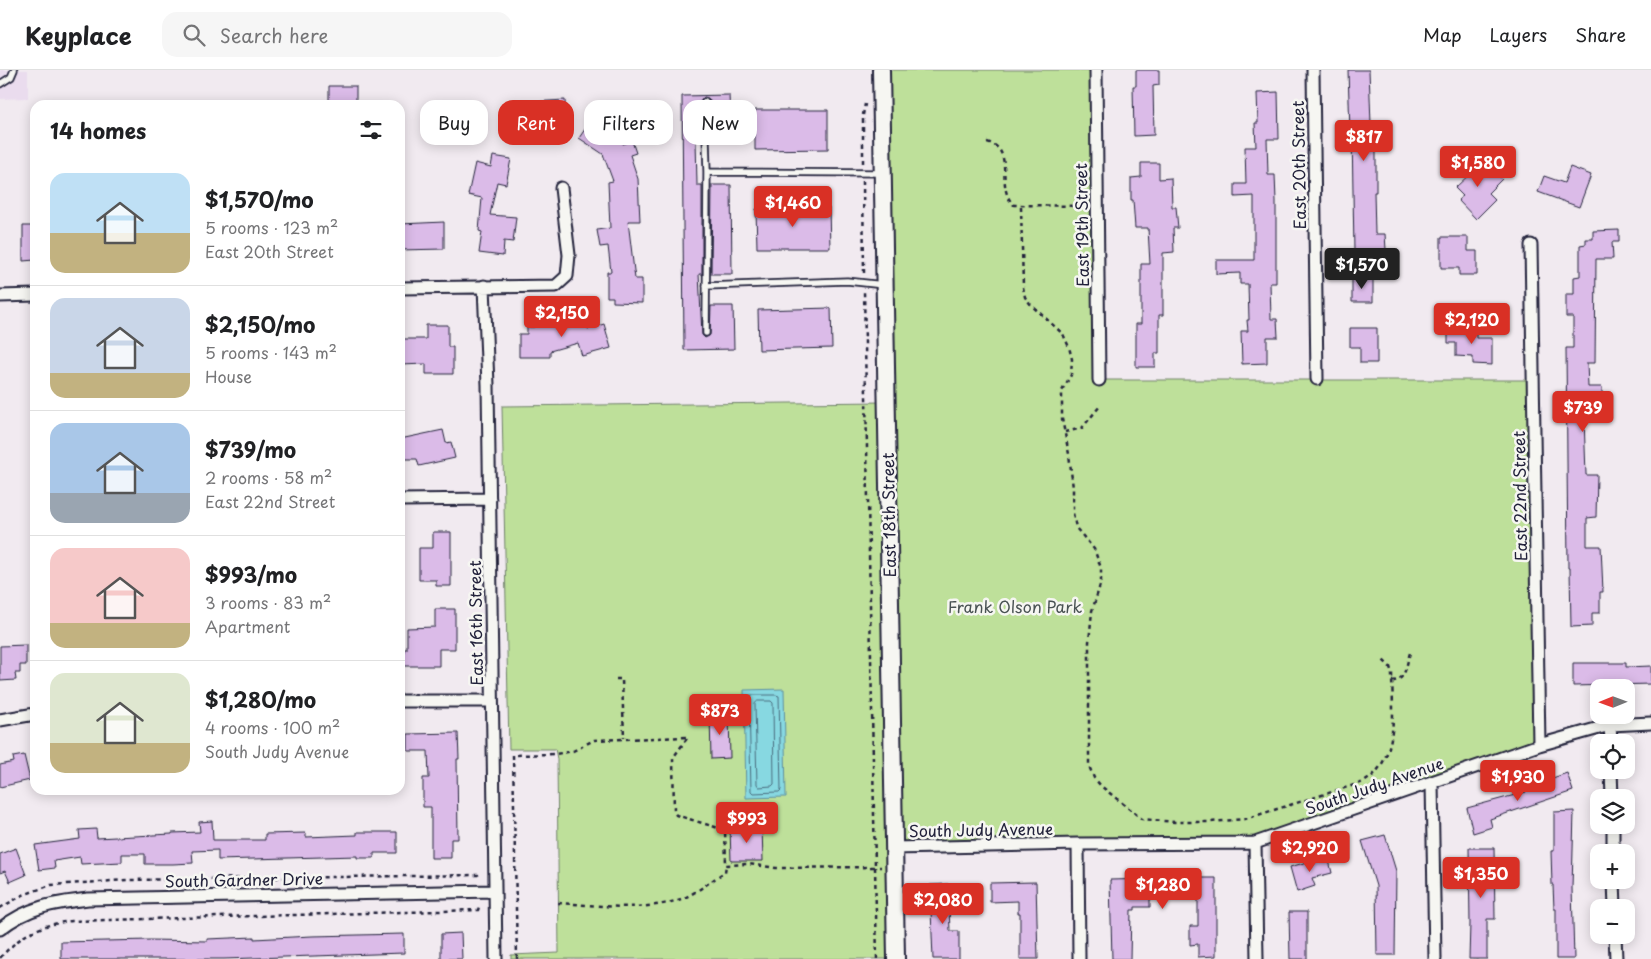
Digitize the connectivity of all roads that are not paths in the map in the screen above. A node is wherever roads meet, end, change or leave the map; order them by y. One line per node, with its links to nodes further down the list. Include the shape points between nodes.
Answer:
1 (14, 70): 5 (lane, via 11,77)
2 (881, 70): 8 (street, East 18th Street)
3 (1096, 70): 19 (street, East 19th Street)
4 (1313, 70): 18 (street, East 20th Street)
5 (0, 84)
6 (707, 145): 7 (lane)
7 (707, 172): 8 (lane); 13 (lane)
8 (883, 173): 11 (street, East 18th Street)
9 (560, 188): 12 (street, via 569,255 567,276 556,286)
10 (1531, 245): 29 (street, East 22nd Street)
11 (885, 285): 13 (lane, via 847,281); 33 (street, East 18th Street)
12 (484, 286): 14 (street); 20 (street, East 16th Street)
13 (706, 286): 17 (lane)
14 (405, 288)
15 (30, 295): 16 (street)
16 (0, 296)
17 (706, 333)
18 (1317, 379)
19 (1099, 380)
20 (490, 499): 21 (street); 23 (street, East 16th Street)
21 (405, 500)
22 (405, 701): 23 (street)
23 (492, 701): 34 (street, East 16th Street)
24 (30, 715): 25 (street)
25 (0, 720)
26 (1651, 723): 27 (street, South Judy Avenue)
27 (1610, 726): 28 (street); 29 (street, South Judy Avenue)
28 (1610, 734)
29 (1539, 745): 30 (street, South Judy Avenue)
30 (1432, 783): 31 (street, South Judy Avenue); 41 (street)
31 (1255, 842): 32 (street, South Judy Avenue); 40 (street)
32 (1078, 844): 33 (street, South Judy Avenue); 39 (street)
33 (893, 848): 38 (street, East 18th Street)
34 (495, 891): 35 (street, South Gardner Drive, via 88,899 56,903 26,912); 37 (street, East 16th Street)
35 (0, 929)
36 (1615, 944): 42 (street)
37 (496, 959)
38 (896, 959)
39 (1079, 959)
40 (1257, 959)
41 (1435, 959)
42 (1616, 959)

